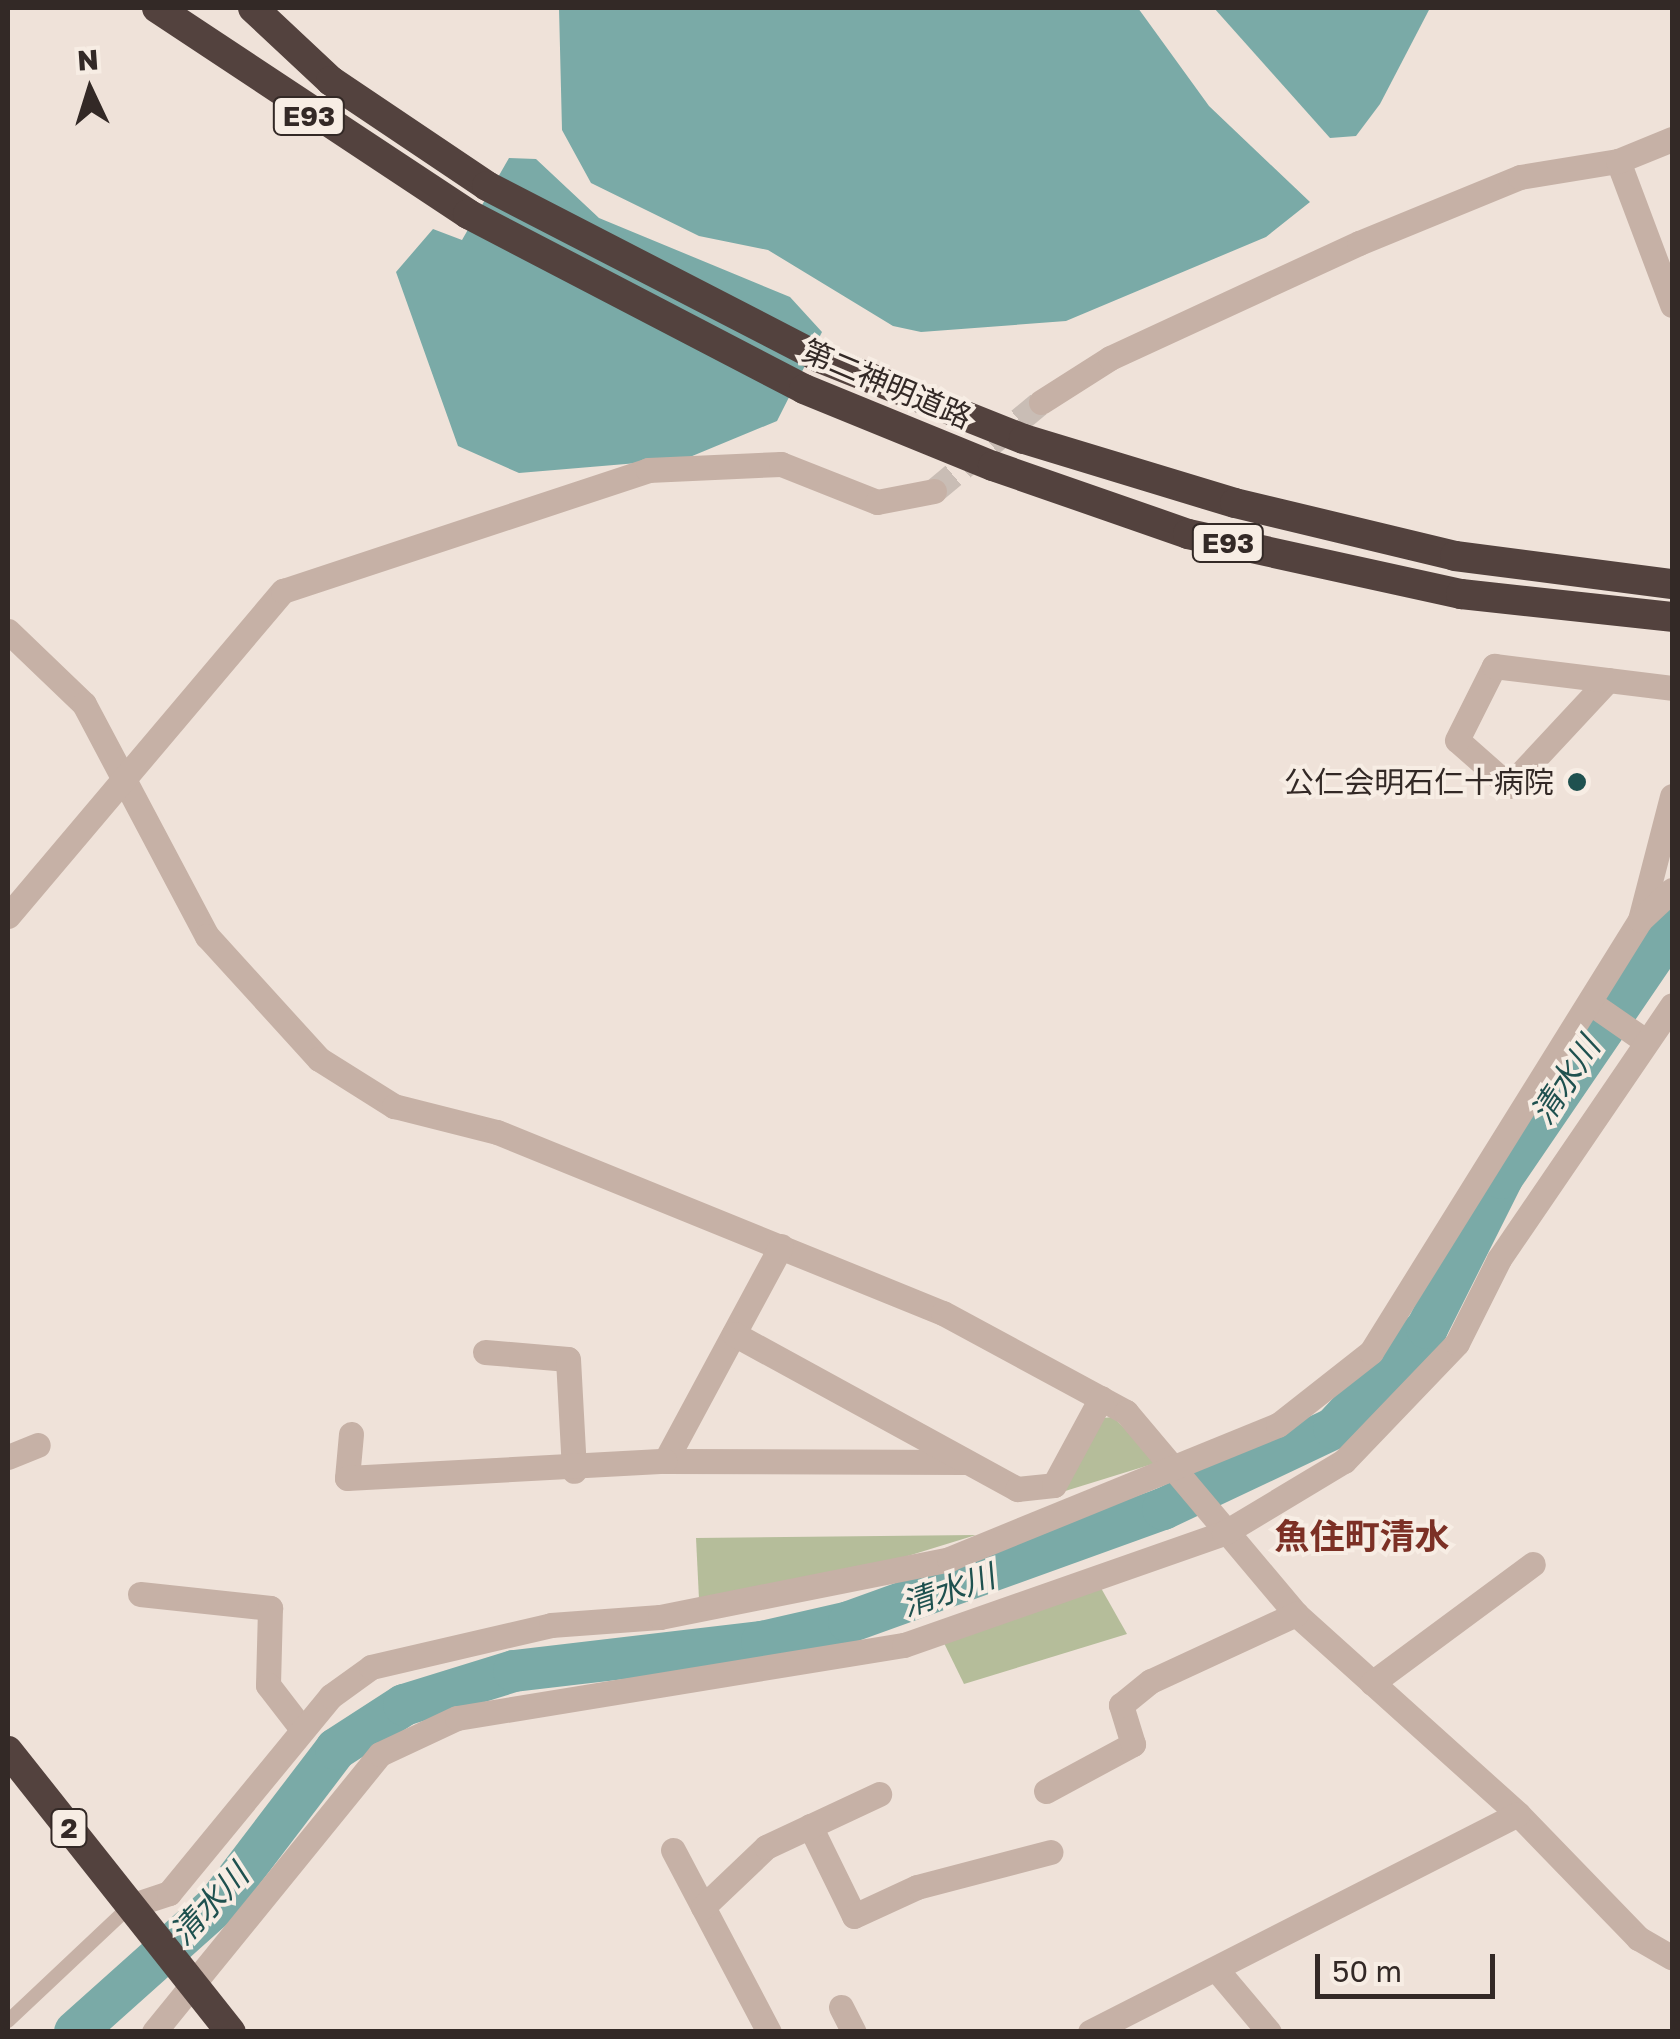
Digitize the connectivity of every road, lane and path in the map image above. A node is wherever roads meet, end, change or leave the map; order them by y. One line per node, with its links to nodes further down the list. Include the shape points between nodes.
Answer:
1 (157, 8): 9 (highway, 第二神明道路 / E93, via 468,214 804,389 1188,534 1461,594)
2 (252, 8): 8 (highway, 第二神明道路 / E93, via 331,80 487,186 820,358 1024,438 1235,504 1455,556)
3 (1672, 140): 4 (street)
4 (1618, 161): 5 (street); 6 (street, via 1520,177 1359,243 1217,305)
5 (1672, 305)
6 (1042, 402)
7 (934, 491): 13 (street, via 877,502 781,464 648,470 283,592)
8 (1672, 584)
9 (1672, 617)
10 (8, 631): 13 (street, via 84,704)
11 (1608, 680): 11 (street, via 1494,666 1457,740 1509,786); 12 (street)
12 (1672, 688)
13 (124, 776): 16 (street); 21 (street, via 207,936 318,1059 394,1106 497,1132)
14 (1672, 796): 17 (street)
15 (1672, 890): 17 (street)
16 (8, 916)
17 (1640, 920): 18 (street)
18 (1592, 1004): 20 (street); 30 (street, via 1370,1352 1278,1424)
19 (1672, 1005): 20 (street)
20 (1644, 1040): 32 (street, via 1499,1259 1458,1343 1344,1461)
21 (781, 1246): 22 (street); 24 (street, via 944,1312)
22 (734, 1334): 28 (street); 29 (street)
23 (485, 1352): 31 (street, via 568,1359)
24 (1101, 1398): 29 (street, via 1054,1485 1017,1489); 30 (street)
25 (351, 1434): 31 (street, via 347,1478)
26 (38, 1445): 27 (street)
27 (8, 1457)
28 (665, 1461): 29 (street); 31 (street)
29 (963, 1462)
30 (1171, 1462): 32 (street); 37 (street, via 950,1558 878,1577 408,1652 370,1667)
31 (574, 1470)
32 (1224, 1532): 35 (street); 49 (street, via 904,1645 457,1718 380,1754)
33 (1533, 1564): 36 (street)
34 (140, 1594): 37 (street, via 270,1608 268,1685)
35 (1296, 1614): 36 (street); 39 (street, via 1151,1682 1121,1704 1133,1744)
36 (1372, 1683): 41 (street)
37 (302, 1729): 45 (street, via 169,1894)
38 (8, 1751): 45 (highway, 2)
39 (1046, 1791)
40 (879, 1794): 42 (street)
41 (1518, 1814): 47 (street, via 1638,1938); 48 (street)
42 (810, 1826): 44 (street, via 854,1916 917,1887); 46 (street, via 766,1847)
43 (673, 1850): 46 (street)
44 (1050, 1852)
45 (130, 1906): 49 (highway, 2); 51 (lane)
46 (703, 1908): 54 (street)
47 (1672, 1958)
48 (1216, 1969): 56 (street); 57 (street)
49 (197, 1988): 52 (street); 53 (highway, 2)
50 (841, 2007): 55 (street)
51 (8, 2020)
52 (154, 2032)
53 (231, 2032)
54 (769, 2032)
55 (854, 2032)
56 (1090, 2032)
57 (1269, 2032)

